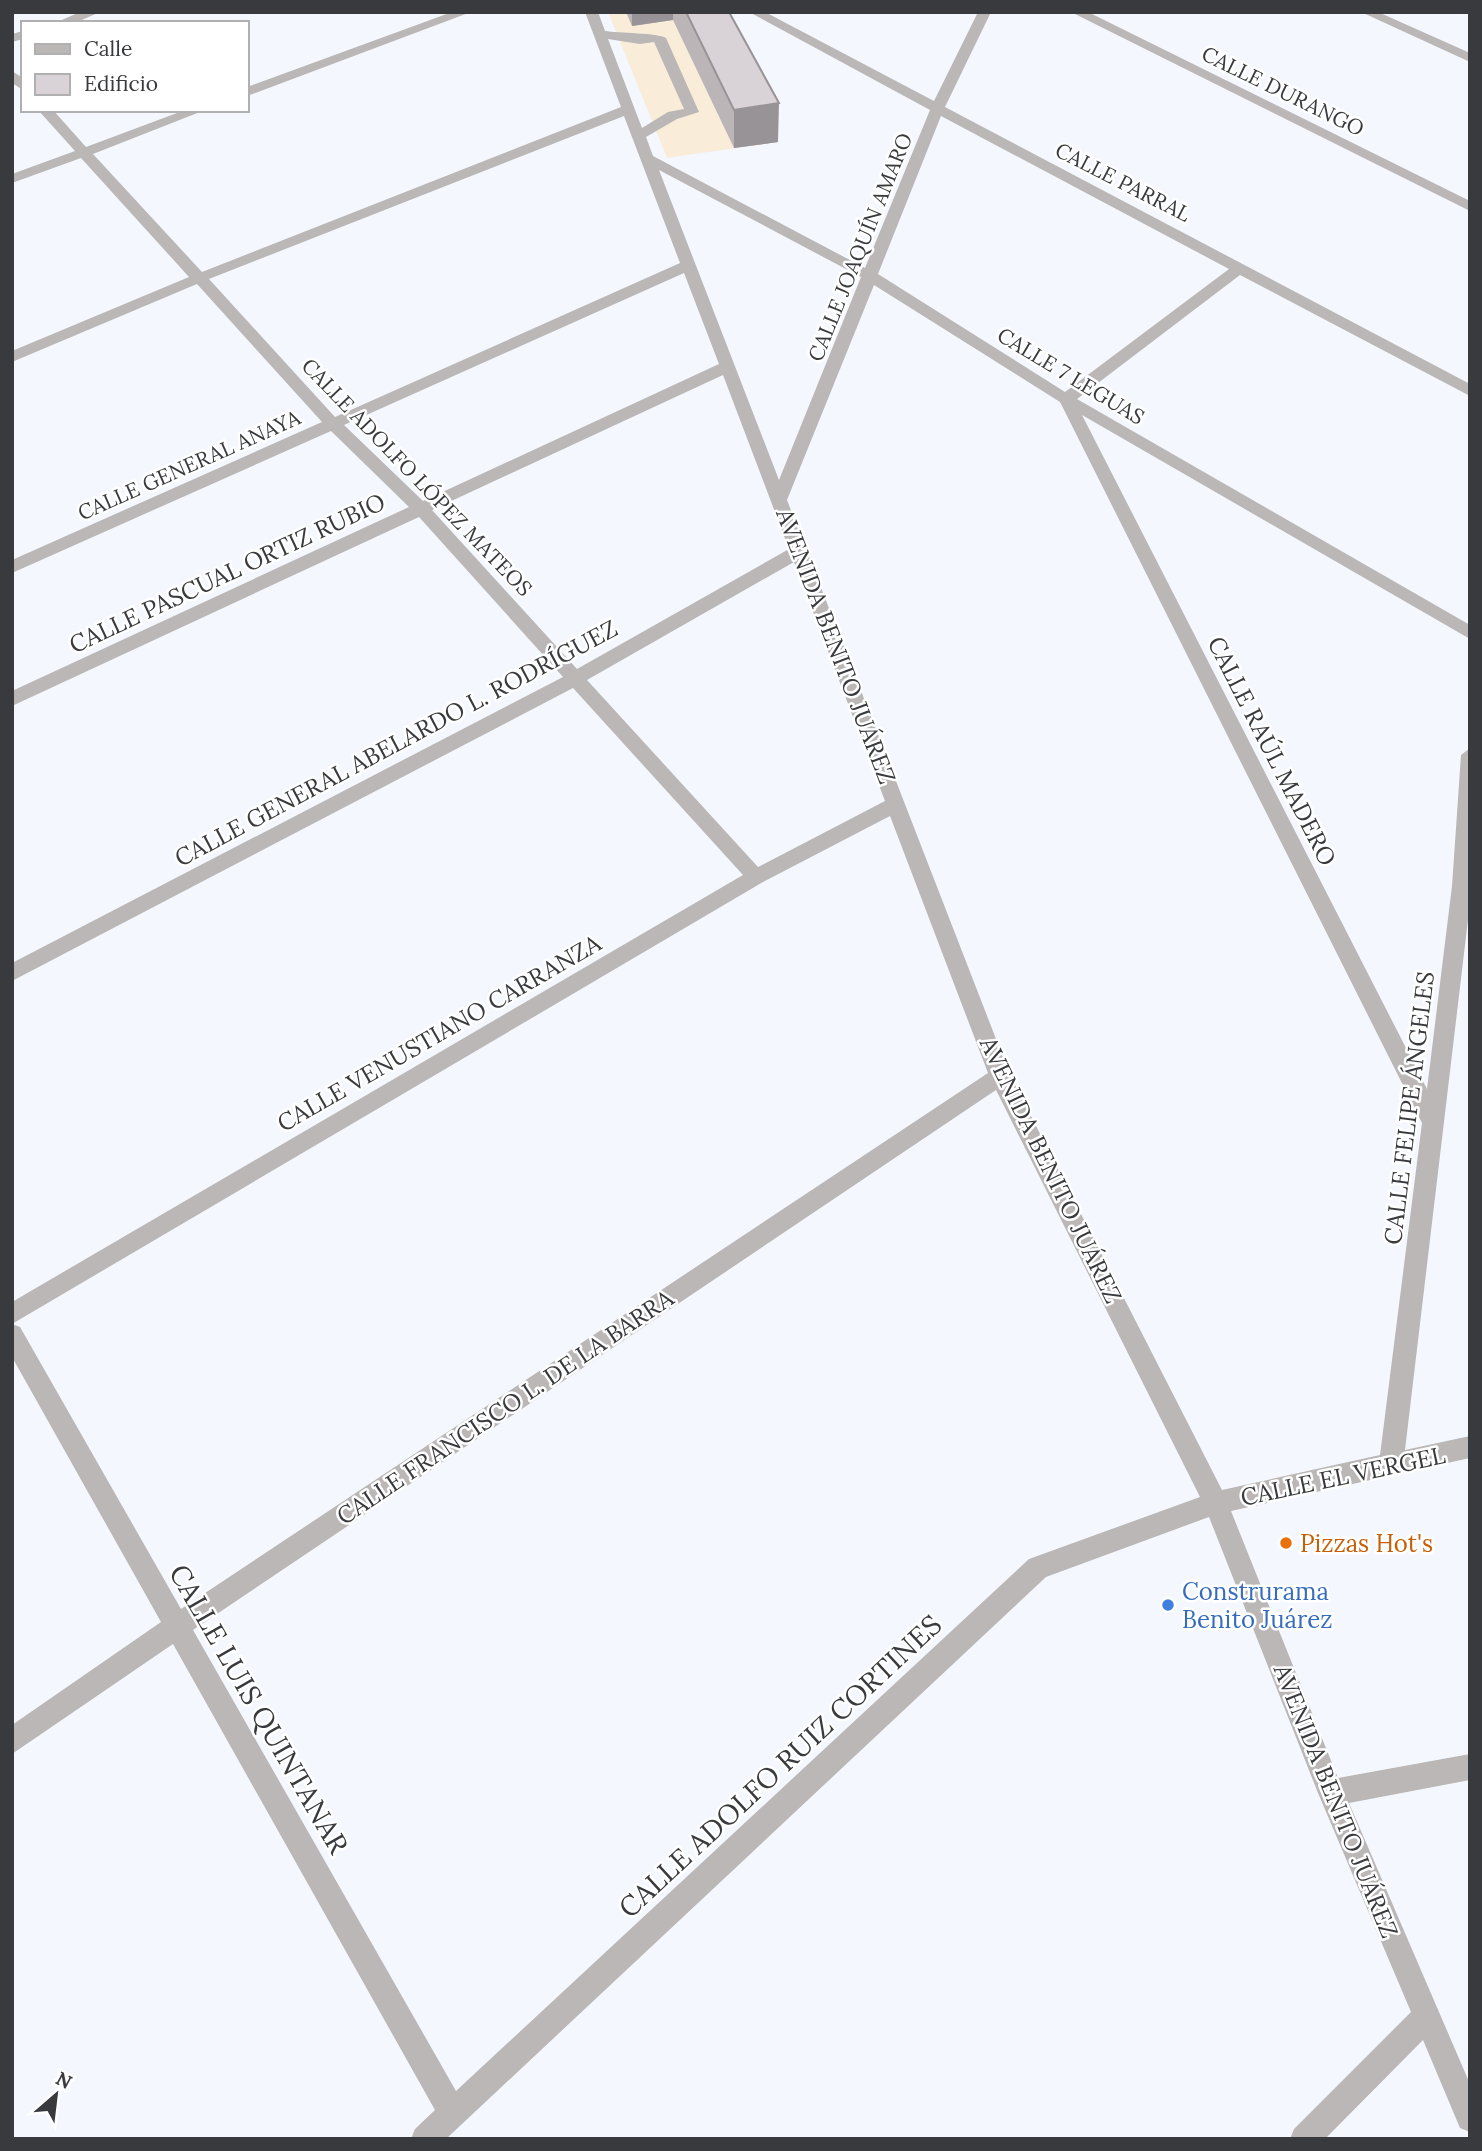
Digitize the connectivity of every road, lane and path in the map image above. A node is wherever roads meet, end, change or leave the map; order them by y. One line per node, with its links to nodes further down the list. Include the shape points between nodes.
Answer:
1 (94, 12): 8 (street)
2 (465, 12): 11 (street)
3 (591, 12): 9 (street, AVENIDA BENITO JUÁREZ)
4 (755, 12): 13 (street, CALLE PARRAL)
5 (985, 12): 13 (street, CALLE JOAQUÍN AMARO)
6 (1077, 12): 20 (street, CALLE DURANGO)
7 (1367, 12): 10 (street)
8 (67, 21)
9 (600, 34): 12 (street, AVENIDA BENITO JUÁREZ); 16 (street, via 659,38 692,112 673,115)
10 (1470, 58)
11 (248, 92)
12 (629, 109): 16 (street, AVENIDA BENITO JUÁREZ); 24 (street)
13 (937, 109): 22 (street, CALLE PARRAL); 23 (street, CALLE JOAQUÍN AMARO)
14 (47, 112): 17 (street, CALLE ADOLFO LÓPEZ MATEOS)
15 (193, 112): 17 (street)
16 (640, 135): 18 (street, AVENIDA BENITO JUÁREZ)
17 (84, 152): 19 (street); 24 (street, CALLE ADOLFO LÓPEZ MATEOS)
18 (649, 159): 21 (street, AVENIDA BENITO JUÁREZ); 23 (street, CALLE 7 LEGUAS)
19 (12, 179)
20 (1470, 206)
21 (689, 265): 26 (street, AVENIDA BENITO JUÁREZ); 29 (street, CALLE GENERAL ANAYA)
22 (1241, 267): 27 (street, CALLE PARRAL); 28 (street)
23 (872, 276): 28 (street, CALLE 7 LEGUAS); 30 (street, CALLE JOAQUÍN AMARO)
24 (199, 278): 25 (street); 29 (street, CALLE ADOLFO LÓPEZ MATEOS)
25 (12, 357)
26 (728, 366): 30 (street, AVENIDA BENITO JUÁREZ); 31 (street, CALLE PASCUAL ORTIZ RUBIO)
27 (1470, 391)
28 (1066, 399): 34 (street, CALLE 7 LEGUAS); 43 (street, CALLE RAÚL MADERO)
29 (332, 424): 31 (street, CALLE ADOLFO LÓPEZ MATEOS); 33 (street, CALLE GENERAL ANAYA)
30 (779, 500): 32 (street, AVENIDA BENITO JUÁREZ)
31 (422, 510): 35 (street, CALLE ADOLFO LÓPEZ MATEOS); 36 (street, CALLE PASCUAL ORTIZ RUBIO)
32 (799, 551): 35 (street, CALLE GENERAL ABELARDO L. RODRÍGUEZ); 38 (street, AVENIDA BENITO JUÁREZ)
33 (12, 567)
34 (1470, 633)
35 (576, 678): 39 (street, CALLE ADOLFO LÓPEZ MATEOS); 41 (street, CALLE GENERAL ABELARDO L. RODRÍGUEZ)
36 (12, 699)
37 (1470, 755): 40 (street, CALLE FELIPE ÁNGELES)
38 (896, 804): 39 (street, CALLE VENUSTIANO CARRANZA); 42 (street, AVENIDA BENITO JUÁREZ)
39 (756, 877): 44 (street, CALLE VENUSTIANO CARRANZA)
40 (1466, 889): 43 (street, CALLE FELIPE ÁNGELES)
41 (12, 973)
42 (1000, 1076): 48 (street, AVENIDA BENITO JUÁREZ); 49 (street, CALLE FRANCISCO L. DE LA BARRA)
43 (1434, 1125): 47 (street, CALLE FELIPE ÁNGELES)
44 (12, 1314)
45 (12, 1335): 49 (street, CALLE LUIS QUINTANAR)
46 (1470, 1447): 47 (street, CALLE EL VERGEL)
47 (1391, 1466): 48 (street, CALLE EL VERGEL)
48 (1216, 1503): 52 (street, AVENIDA BENITO JUÁREZ); 54 (street, CALLE ADOLFO RUIZ CORTINES, via 1038,1568)
49 (176, 1627): 50 (street, CALLE FRANCISCO L. DE LA BARRA); 54 (street, CALLE LUIS QUINTANAR)
50 (12, 1741)
51 (1470, 1768): 52 (street)
52 (1331, 1793): 53 (street, AVENIDA BENITO JUÁREZ)
53 (1426, 2017): 55 (street, AVENIDA BENITO JUÁREZ); 57 (street)
54 (453, 2114): 56 (street, CALLE ADOLFO RUIZ CORTINES)
55 (1470, 2118)
56 (425, 2139)
57 (1304, 2139)

